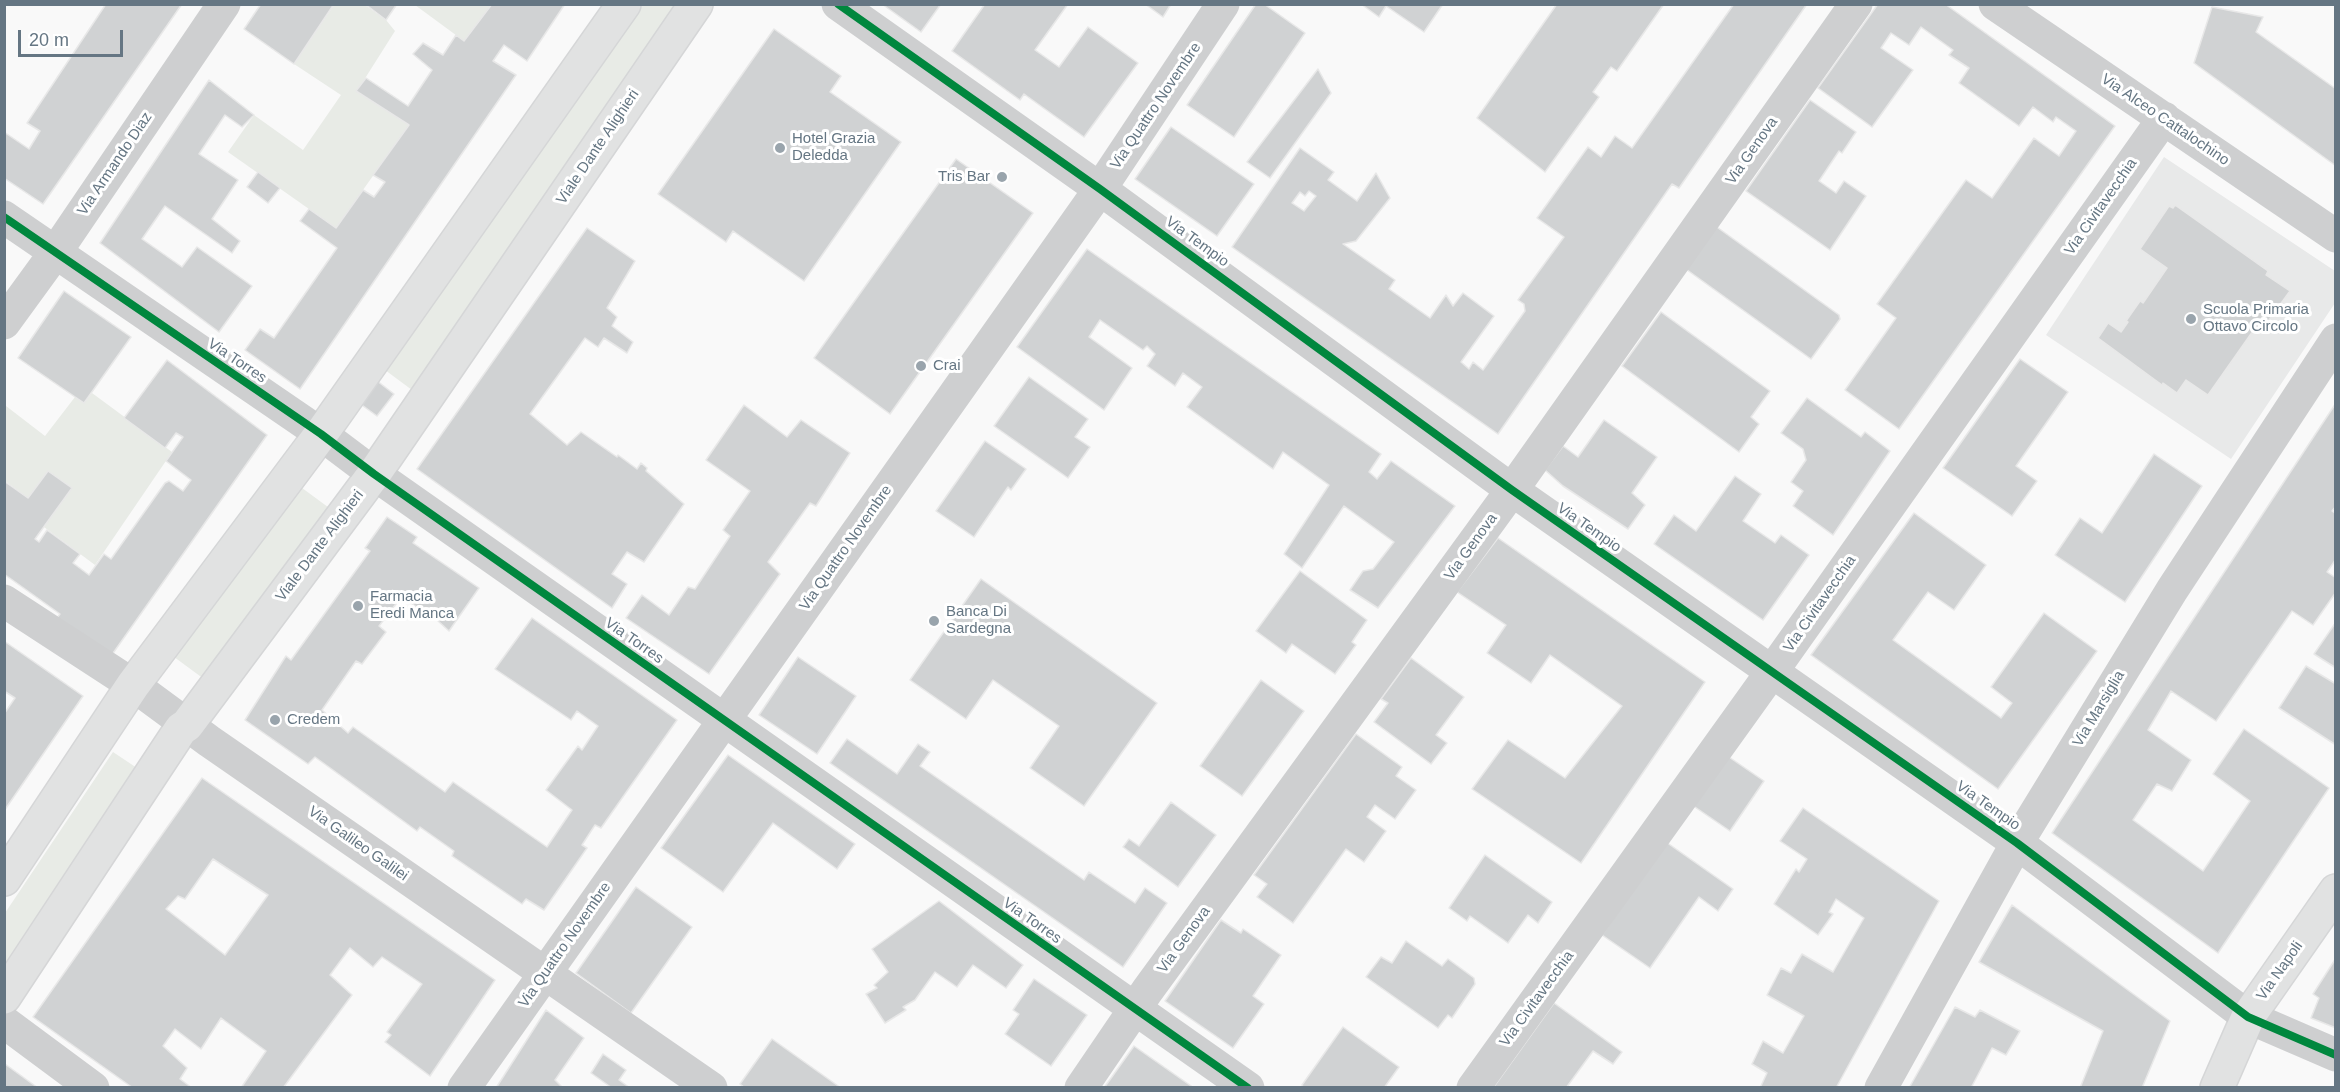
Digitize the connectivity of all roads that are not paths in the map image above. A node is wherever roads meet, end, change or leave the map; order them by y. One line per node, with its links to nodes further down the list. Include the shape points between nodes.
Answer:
1 (224, 4): 12 (street, Via Armando Diaz)
2 (624, 4): 15 (main road)
3 (696, 4): 16 (main road, Viale Dante Alighieri)
4 (838, 4): 9 (street, Via Tempio)
5 (1223, 4): 9 (street, Via Quattro Novembre)
6 (1856, 4): 17 (street, Via Genova)
7 (1995, 4): 8 (street, Via Alceo Cattalochino)
8 (2164, 118): 11 (street, Via Alceo Cattalochino); 19 (street, Via Civitavecchia)
9 (1100, 189): 17 (street, Via Tempio); 21 (street, Via Quattro Novembre)
10 (4, 217): 12 (street, Via Torres)
11 (2336, 236)
12 (56, 253): 13 (street, Via Armando Diaz); 15 (street, Via Torres)
13 (4, 323)
14 (2336, 340): 23 (street, Via Marsiglia, via 2172,590)
15 (321, 434): 16 (street, Via Torres); 20 (main road)
16 (374, 474): 21 (street, Via Torres); 22 (main road, Viale Dante Alighieri)
17 (1512, 490): 19 (street, Via Tempio); 28 (street, Via Genova)
18 (4, 601): 20 (street, Via Galileo Galilei)
19 (1771, 673): 23 (street, Via Tempio); 37 (street, Via Civitavecchia)
20 (133, 686): 22 (street, Via Galileo Galilei); 24 (main road)
21 (723, 719): 26 (street, Via Quattro Novembre); 28 (street, Via Torres)
22 (187, 725): 26 (street, Via Galileo Galilei); 27 (main road, Viale Dante Alighieri)
23 (2017, 843): 29 (street, Via Tempio); 38 (street, Via Marsiglia)
24 (4, 879)
25 (2336, 891): 29 (main road, Via Napoli)
26 (545, 974): 33 (street, Via Quattro Novembre); 34 (street, Via Galileo Galilei)
27 (4, 997)
28 (1134, 1009): 35 (street, Via Genova); 36 (street, Via Torres)
29 (2248, 1017): 31 (street, Via Tempio); 39 (main road, Via Napoli)
30 (4, 1022): 32 (street)
31 (2336, 1055)
32 (93, 1088)
33 (464, 1088)
34 (711, 1088)
35 (1081, 1088)
36 (1248, 1088)
37 (1473, 1088)
38 (1881, 1088)
39 (2217, 1088)

